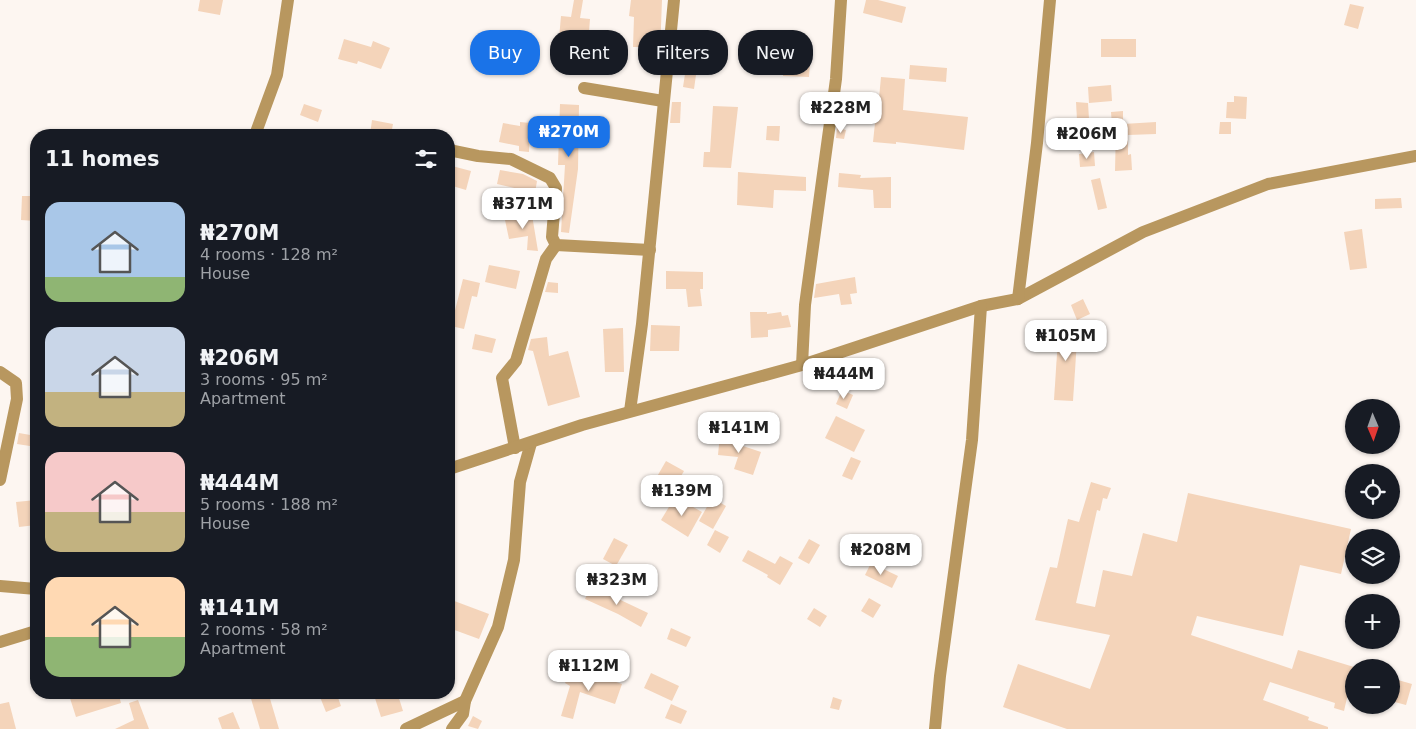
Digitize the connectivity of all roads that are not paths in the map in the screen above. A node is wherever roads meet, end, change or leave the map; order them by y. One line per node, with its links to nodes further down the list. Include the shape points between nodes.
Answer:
1 (288, 0): 7 (street, via 277,75)
2 (674, 0): 6 (street)
3 (841, 0): 14 (street, via 836,79 805,305)
4 (1050, 0): 12 (street)
5 (584, 88): 6 (street)
6 (663, 101): 11 (street)
7 (256, 129)
8 (455, 151): 10 (street, via 512,159 550,178 556,188 552,237)
9 (1416, 156): 12 (street, via 1268,184 1144,232)
10 (556, 245): 11 (street); 18 (street, via 546,259 516,362 502,378)
11 (650, 250): 16 (street)
12 (1018, 299): 13 (street)
13 (981, 306): 14 (street); 28 (street, via 972,440)
14 (802, 365): 16 (street)
15 (0, 372): 20 (street, via 16,383 17,399)
16 (630, 411): 17 (street)
17 (531, 443): 18 (street); 25 (street, via 520,482 514,560 498,627)
18 (515, 448): 19 (street)
19 (455, 467)
20 (0, 480)
21 (0, 586): 22 (street)
22 (30, 588)
23 (30, 633): 24 (street)
24 (0, 642)
25 (465, 701): 26 (street); 27 (street, via 463,714)
26 (406, 729)
27 (452, 729)
28 (935, 729)

